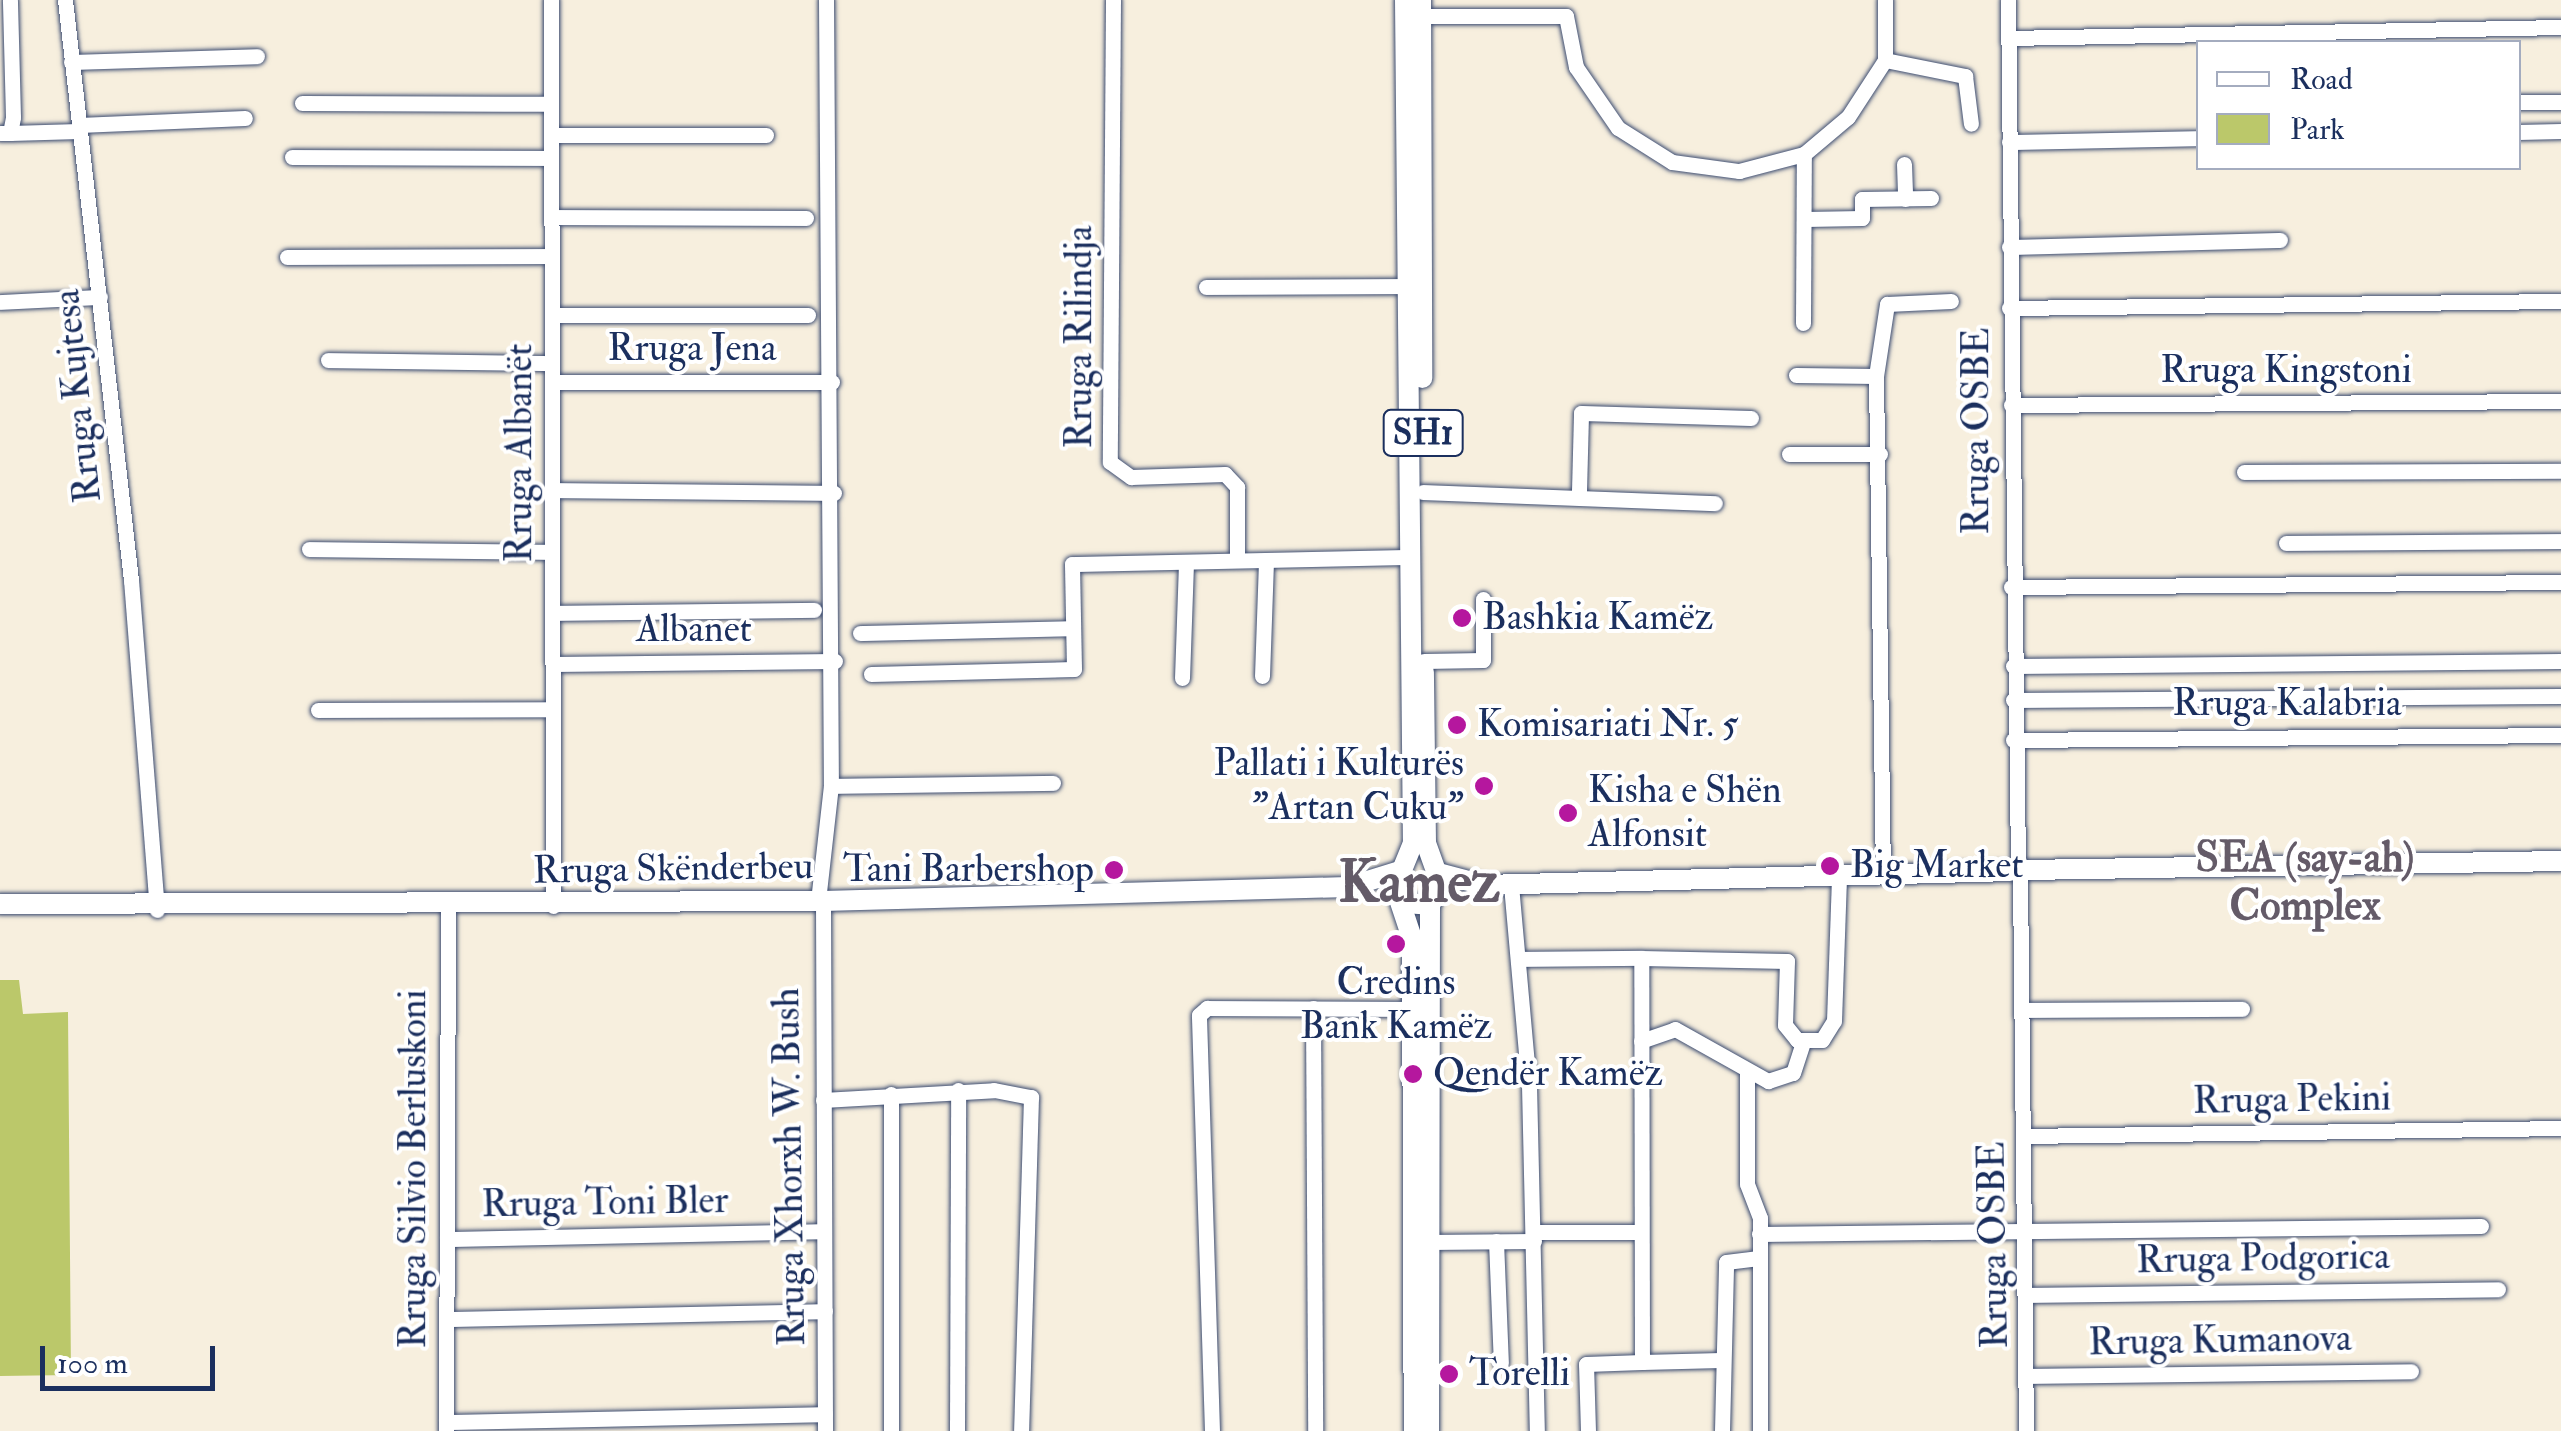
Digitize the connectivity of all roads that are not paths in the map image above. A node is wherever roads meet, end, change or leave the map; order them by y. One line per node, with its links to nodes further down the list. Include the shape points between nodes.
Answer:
1 (10, 0): 24 (street)
2 (65, 0): 14 (street, Rruga Kujtesa)
3 (551, 0): 18 (street, Rruga Albanët)
4 (826, 0): 57 (street, Rruga Xhorxh W. Bush)
5 (1113, 0): 75 (street, Rruga Rilindja, via 1110,462 1130,477 1225,474 1237,487)
6 (1406, 0): 42 (main road, SH1)
7 (1885, 0): 13 (street)
8 (2008, 0): 11 (street, Rruga OSBE)
9 (1421, 8): 29 (street, via 1566,16 1587,88 1618,128 1672,162 1739,171); 67 (main road, SH1)
10 (2561, 27): 11 (street)
11 (2008, 38): 28 (street, Rruga OSBE)
12 (257, 56): 14 (street)
13 (1884, 60): 20 (street, via 1965,76); 29 (street, via 1856,108)
14 (71, 62): 21 (street, Rruga Kujtesa)
15 (2521, 102): 16 (street)
16 (2561, 102)
17 (302, 103): 18 (street)
18 (551, 104): 25 (street, Rruga Albanët)
19 (245, 118): 21 (street)
20 (1971, 124)
21 (79, 128): 24 (street); 44 (street, Rruga Kujtesa)
22 (2561, 131): 23 (street)
23 (2521, 132)
24 (5, 133)
25 (551, 136): 26 (street); 31 (street, Rruga Albanët)
26 (766, 136)
27 (2196, 138): 28 (street)
28 (2009, 142): 39 (street, Rruga OSBE)
29 (1804, 154): 37 (street)
30 (292, 157): 31 (street)
31 (551, 158): 35 (street, Rruga Albanët)
32 (1904, 164): 34 (street)
33 (1931, 198): 34 (street)
34 (1905, 199): 37 (street, via 1862,199 1862,218)
35 (552, 218): 36 (street); 40 (street, Rruga Albanët)
36 (806, 218)
37 (1805, 219): 51 (street)
38 (2280, 240): 39 (street)
39 (2009, 247): 48 (street, Rruga OSBE)
40 (552, 256): 41 (street); 50 (street, Rruga Albanët)
41 (286, 257)
42 (1407, 286): 43 (street); 74 (main road, SH1)
43 (1206, 287)
44 (100, 297): 46 (street); 116 (street, Rruga Kujtesa)
45 (2561, 301): 48 (street)
46 (0, 302)
47 (1951, 302): 55 (street, via 1887,304)
48 (2010, 308): 59 (street, Rruga OSBE)
49 (808, 315): 50 (street)
50 (552, 316): 53 (street, Rruga Albanët)
51 (1803, 322)
52 (328, 360): 53 (street)
53 (552, 363): 56 (street, Rruga Albanët)
54 (1796, 375): 55 (street)
55 (1876, 376): 62 (street)
56 (552, 382): 57 (street, Rruga Jena); 65 (street, Rruga Albanët)
57 (832, 382): 66 (street, Rruga Xhorxh W. Bush)
58 (2561, 401): 59 (street, Rruga Kingstoni)
59 (2011, 406): 79 (street, Rruga OSBE)
60 (1752, 418): 68 (street, via 1581,414)
61 (1789, 454): 62 (street)
62 (1880, 454): 105 (street)
63 (2561, 471): 64 (street)
64 (2244, 472)
65 (552, 490): 66 (street); 73 (street, Rruga Albanët)
66 (834, 492): 86 (street, Rruga Xhorxh W. Bush)
67 (1423, 492): 68 (street); 74 (main road, SH1)
68 (1579, 492): 69 (street)
69 (1715, 504)
70 (2561, 542): 71 (street)
71 (2286, 543)
72 (309, 549): 73 (street)
73 (552, 552): 82 (street, Rruga Albanët)
74 (1417, 557): 76 (street); 87 (main road, SH1); 102 (main road, SH1)
75 (1237, 560): 76 (street); 77 (street)
76 (1266, 561): 91 (street)
77 (1186, 562): 83 (street, via 1072,564); 92 (street)
78 (2561, 582): 79 (street)
79 (2011, 587): 89 (street, Rruga OSBE)
80 (1483, 599): 87 (street, via 1483,660)
81 (814, 610): 82 (street)
82 (552, 613): 88 (street, Rruga Albanët)
83 (1074, 628): 84 (street); 90 (street, via 1070,670)
84 (860, 633)
85 (2561, 660): 89 (street)
86 (835, 661): 88 (street, Albanet); 100 (street, Rruga Xhorxh W. Bush)
87 (1424, 661): 103 (main road, SH1)
88 (553, 664): 95 (street, Rruga Albanët)
89 (2014, 666): 94 (street, Rruga OSBE)
90 (871, 674)
91 (1262, 676)
92 (1182, 678)
93 (2561, 696): 94 (street)
94 (2014, 700): 98 (street, Rruga OSBE)
95 (553, 709): 96 (street); 114 (street, Rruga Albanët)
96 (318, 710)
97 (2561, 734): 98 (street, Rruga Kalabria)
98 (2014, 740): 104 (street, Rruga OSBE)
99 (1053, 783): 100 (street)
100 (831, 786): 111 (street, Rruga Xhorxh W. Bush)
101 (2561, 861): 104 (main road)
102 (1404, 867): 103 (main road); 109 (main road, Rruga Skënderbeu); 110 (main road, SH1)
103 (1434, 869): 107 (main road); 112 (main road, SH1)
104 (2018, 870): 105 (main road); 122 (street, Rruga OSBE)
105 (1883, 875): 106 (main road)
106 (1839, 876): 108 (main road); 124 (street, via 1834,1021)
107 (1484, 885): 108 (main road); 112 (main road, Rruga Skënderbeu)
108 (1512, 885): 118 (street)
109 (1348, 887): 110 (main road, Rruga Skënderbeu); 111 (main road, Rruga Skënderbeu)
110 (1402, 901): 112 (main road, Rruga Skënderbeu); 120 (main road, SH1)
111 (820, 902): 114 (main road, Rruga Skënderbeu); 128 (street, Rruga Xhorxh W. Bush)
112 (1433, 902): 139 (main road, SH1)
113 (0, 904): 116 (main road, Rruga Skënderbeu)
114 (553, 906): 115 (main road, Rruga Skënderbeu)
115 (448, 908): 116 (main road, Rruga Skënderbeu); 137 (street, Rruga Silvio Berluskoni)
116 (157, 910)
117 (1640, 958): 118 (street); 123 (street); 124 (street, via 1787,961 1785,1025)
118 (1518, 959): 136 (street)
119 (1313, 1008): 120 (street); 155 (street, via 1199,1015); 156 (street)
120 (1412, 1008): 157 (main road, SH1)
121 (2242, 1009): 122 (street)
122 (2021, 1010): 130 (street, Rruga OSBE)
123 (1641, 1041): 125 (street, via 1675,1029); 134 (street)
124 (1809, 1042): 125 (street, via 1788,1077)
125 (1747, 1072): 135 (street, via 1747,1184)
126 (958, 1090): 127 (street); 153 (street); 154 (street, via 1031,1097)
127 (891, 1094): 128 (street); 152 (street)
128 (823, 1100): 133 (street, Rruga Xhorxh W. Bush)
129 (2561, 1128): 130 (street, Rruga Pekini)
130 (2024, 1136): 132 (street, Rruga OSBE)
131 (2481, 1226): 132 (street)
132 (2021, 1227): 135 (street); 142 (street, Rruga OSBE)
133 (824, 1231): 137 (street, Rruga Toni Bler); 143 (street, Rruga Xhorxh W. Bush)
134 (1640, 1232): 136 (street); 146 (street)
135 (1760, 1234): 140 (street)
136 (1534, 1236): 138 (street); 159 (street)
137 (447, 1238): 144 (street, Rruga Silvio Berluskoni)
138 (1496, 1240): 139 (street); 147 (street)
139 (1428, 1242): 158 (main road, SH1)
140 (1759, 1258): 145 (street, via 1726,1262); 162 (street)
141 (2498, 1288): 142 (street, Rruga Podgorica)
142 (2029, 1296): 149 (street, Rruga OSBE)
143 (824, 1310): 144 (street); 150 (street, Rruga Xhorxh W. Bush)
144 (447, 1319): 151 (street, Rruga Silvio Berluskoni)
145 (1721, 1360): 146 (street); 161 (street)
146 (1642, 1362): 160 (street, via 1586,1364)
147 (1501, 1363)
148 (2411, 1372): 149 (street, Rruga Kumanova)
149 (2029, 1376): 163 (street, Rruga OSBE)
150 (825, 1422): 151 (street)
151 (446, 1426)
152 (891, 1431)
153 (957, 1431)
154 (1021, 1431)
155 (1212, 1431)
156 (1315, 1431)
157 (1414, 1431)
158 (1428, 1431)
159 (1537, 1431)
160 (1588, 1431)
161 (1722, 1431)
162 (1760, 1431)
163 (2026, 1431)

